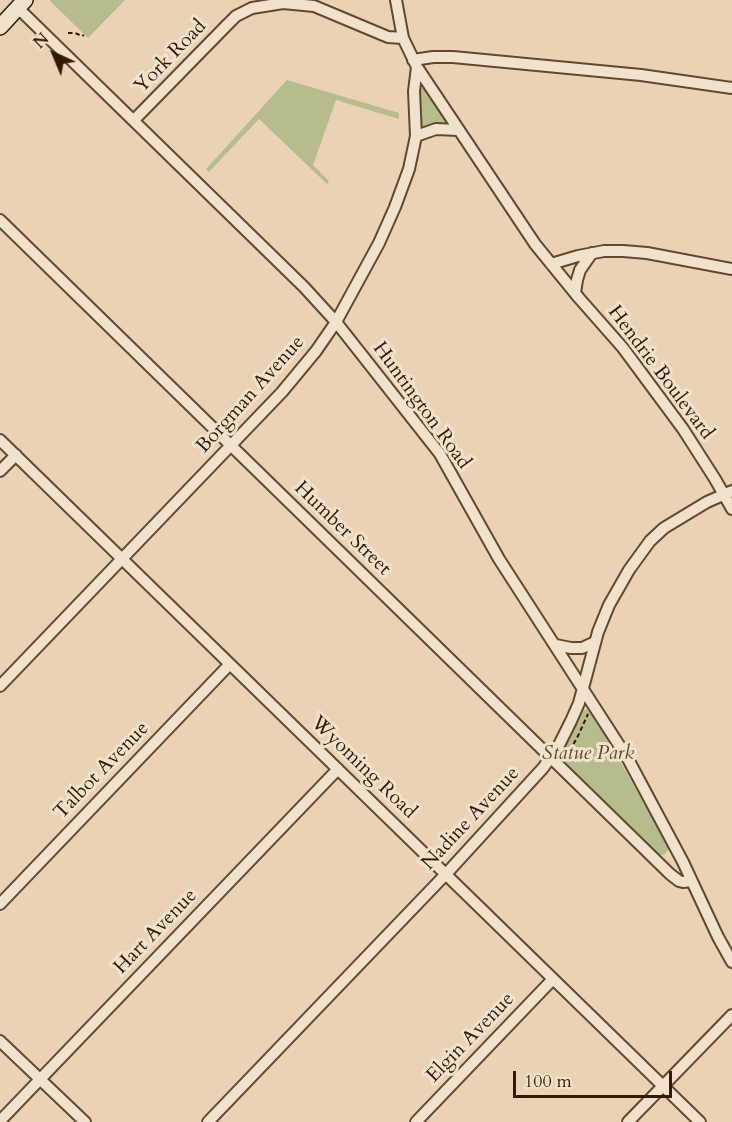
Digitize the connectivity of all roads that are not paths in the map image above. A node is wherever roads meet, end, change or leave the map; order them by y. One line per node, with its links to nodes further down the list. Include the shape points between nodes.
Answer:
1 (396, 0): 4 (street, Hendrie Boulevard)
2 (22, 4): 3 (main road); 7 (street, Huntington Road)
3 (0, 27)
4 (403, 38): 5 (street, Hendrie Boulevard); 7 (street, York Road, via 388,37 314,6 283,3 252,8 236,16)
5 (415, 64): 6 (street, via 433,57 453,57); 8 (street, Hendrie Boulevard); 9 (street, Borgman Avenue)
6 (732, 88)
7 (134, 120): 15 (street, Huntington Road)
8 (458, 130): 9 (street, via 436,129); 12 (street, Hendrie Boulevard)
9 (416, 136): 15 (street, Borgman Avenue, via 395,207)
10 (0, 220): 17 (street, Humber Street)
11 (592, 253): 12 (street); 13 (street, via 647,253); 14 (street, via 580,270)
12 (551, 264): 14 (street, Hendrie Boulevard)
13 (732, 269)
14 (575, 293): 20 (street, Hendrie Boulevard, via 623,348)
15 (336, 322): 17 (street, Borgman Avenue, via 294,379); 24 (street, Huntington Road, via 440,454 499,560)
16 (2, 446): 18 (street, Wyoming Road)
17 (231, 446): 22 (street, Borgman Avenue); 28 (street, Humber Street)
18 (16, 455): 19 (street); 22 (street, Wyoming Road)
19 (0, 471)
20 (728, 493): 21 (street, Hendrie Boulevard); 23 (street, Nadine Avenue, via 683,516 650,542 609,605)
21 (732, 509)
22 (122, 559): 25 (street, Wyoming Road); 26 (street, Borgman Avenue)
23 (595, 642): 24 (street, via 582,648); 27 (street, Nadine Avenue)
24 (556, 645): 27 (street, Huntington Road)
25 (230, 664): 29 (street, Wyoming Road); 34 (street, Talbot Avenue)
26 (0, 686)
27 (582, 688): 28 (street, Nadine Avenue, via 572,721); 30 (street, Huntington Road)
28 (551, 758): 31 (street, Humber Street); 32 (street, Nadine Avenue)
29 (338, 768): 32 (street, Wyoming Road); 39 (street, Hart Avenue)
30 (678, 852): 31 (street); 33 (street, Huntington Road)
31 (659, 863): 33 (street, Humber Street, via 679,881)
32 (446, 874): 36 (street, Wyoming Road); 43 (street, Nadine Avenue)
33 (691, 881): 35 (street, Huntington Road)
34 (0, 904)
35 (732, 962)
36 (553, 979): 40 (street, Wyoming Road); 44 (street, Elgin Avenue)
37 (732, 1015): 40 (street)
38 (0, 1041): 39 (street)
39 (40, 1079): 41 (street, Hart Avenue); 42 (street)
40 (663, 1085): 45 (street); 46 (street, Wyoming Road)
41 (0, 1121)
42 (85, 1122)
43 (208, 1122)
44 (416, 1122)
45 (628, 1122)
46 (700, 1122)

